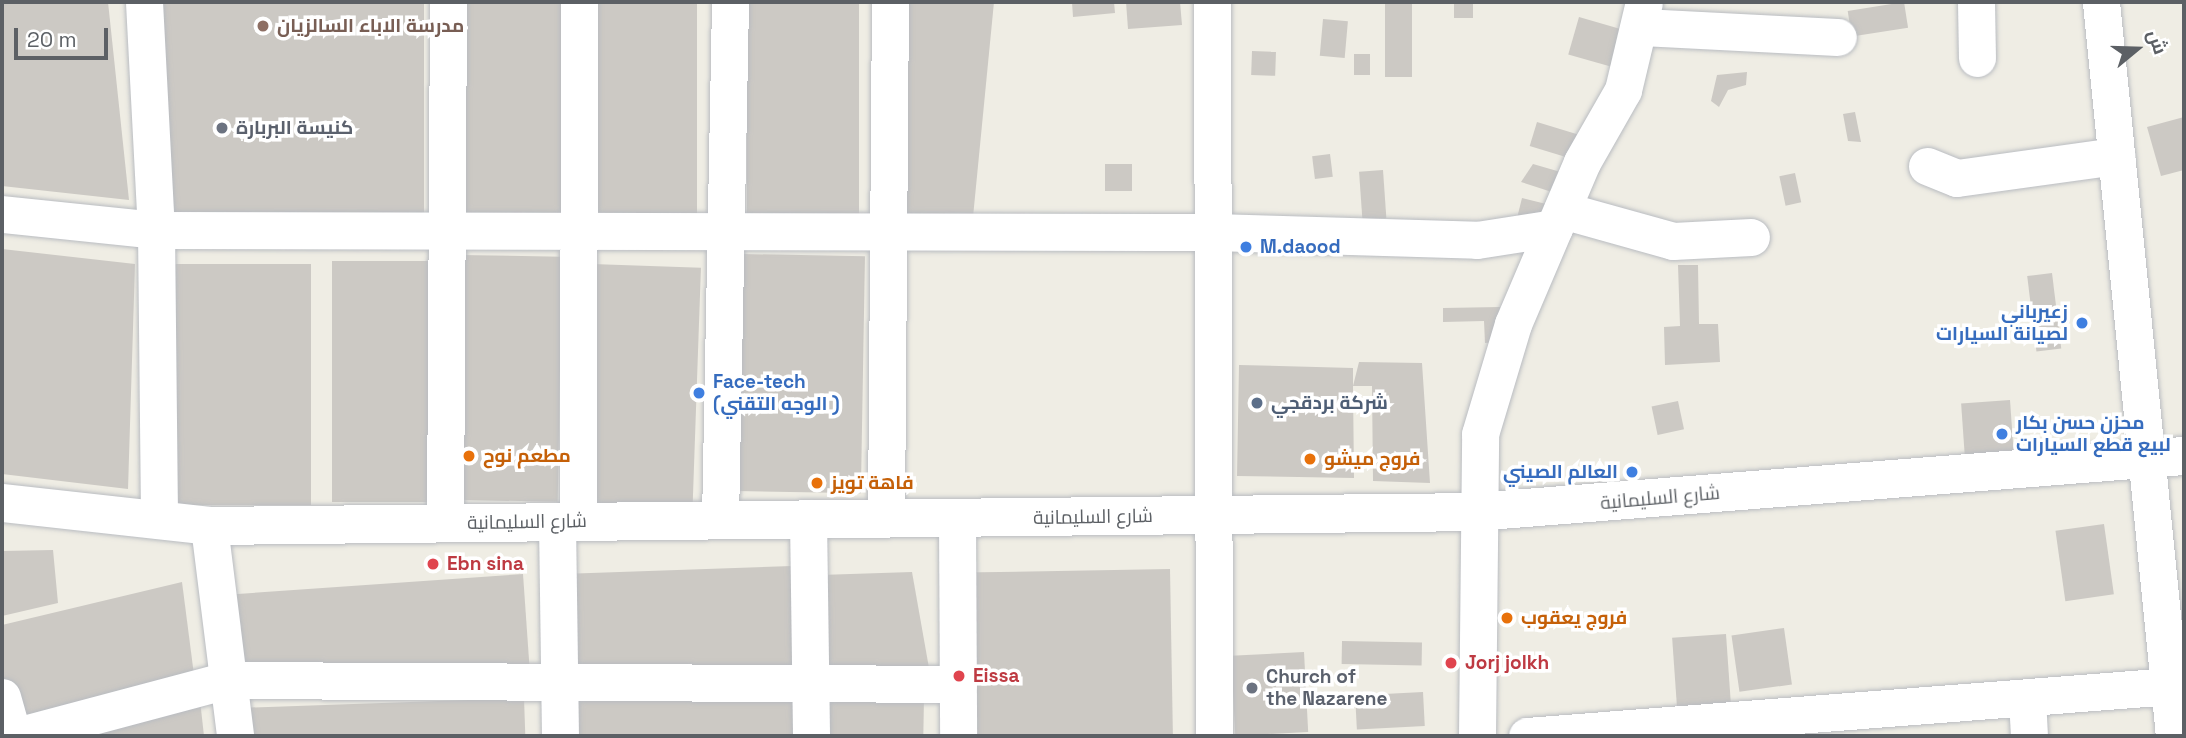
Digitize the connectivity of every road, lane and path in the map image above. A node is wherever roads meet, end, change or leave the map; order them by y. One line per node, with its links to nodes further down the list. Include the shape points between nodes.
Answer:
1 (144, 2): 16 (street)
2 (448, 2): 17 (street)
3 (579, 2): 18 (street)
4 (730, 2): 19 (street)
5 (890, 2): 20 (street)
6 (1212, 2): 21 (street)
7 (1976, 2): 11 (street)
8 (2101, 2): 12 (street)
9 (1643, 14): 10 (street); 15 (street, via 1623,90)
10 (1838, 37)
11 (1977, 58)
12 (2116, 156): 13 (street, via 1957,178); 23 (street)
13 (1927, 166)
14 (2, 214): 16 (street)
15 (1558, 219): 21 (street, via 1477,240); 22 (street, via 1673,241); 25 (street, via 1513,324 1480,434)
16 (156, 230): 17 (street); 30 (street)
17 (446, 231): 18 (street); 33 (street)
18 (577, 231): 19 (street); 32 (street)
19 (726, 231): 20 (street); 31 (street)
20 (888, 232): 21 (street); 28 (street)
21 (1214, 232): 26 (street)
22 (1751, 237)
23 (2166, 458): 25 (main road, شارع السليمانية); 39 (street)
24 (2, 503): 30 (main road, شارع السليمانية)
25 (1475, 512): 26 (main road, شارع السليمانية); 51 (street)
26 (1217, 514): 29 (main road, شارع السليمانية); 50 (street)
27 (808, 517): 28 (main road, شارع السليمانية); 31 (main road, شارع السليمانية); 36 (street)
28 (886, 518): 29 (main road, شارع السليمانية)
29 (957, 519): 37 (street)
30 (159, 520): 34 (main road, شارع السليمانية)
31 (720, 520): 32 (main road, شارع السليمانية)
32 (567, 522): 33 (main road, شارع السليمانية); 38 (street)
33 (446, 523): 34 (main road, شارع السليمانية)
34 (209, 526): 35 (street)
35 (228, 680): 38 (street); 45 (street); 46 (street)
36 (811, 683): 37 (street); 38 (street); 48 (street)
37 (958, 684): 49 (street)
38 (559, 685): 47 (street)
39 (2177, 686): 41 (street); 54 (street)
40 (2, 696): 45 (street)
41 (2027, 698): 42 (street); 53 (street)
42 (1902, 722): 43 (street)
43 (1779, 727): 44 (street)
44 (1640, 732): 52 (street)
45 (15, 736)
46 (235, 736)
47 (560, 736)
48 (811, 736)
49 (958, 736)
50 (1214, 736)
51 (1477, 736)
52 (1527, 736)
53 (2029, 736)
54 (2174, 736)

